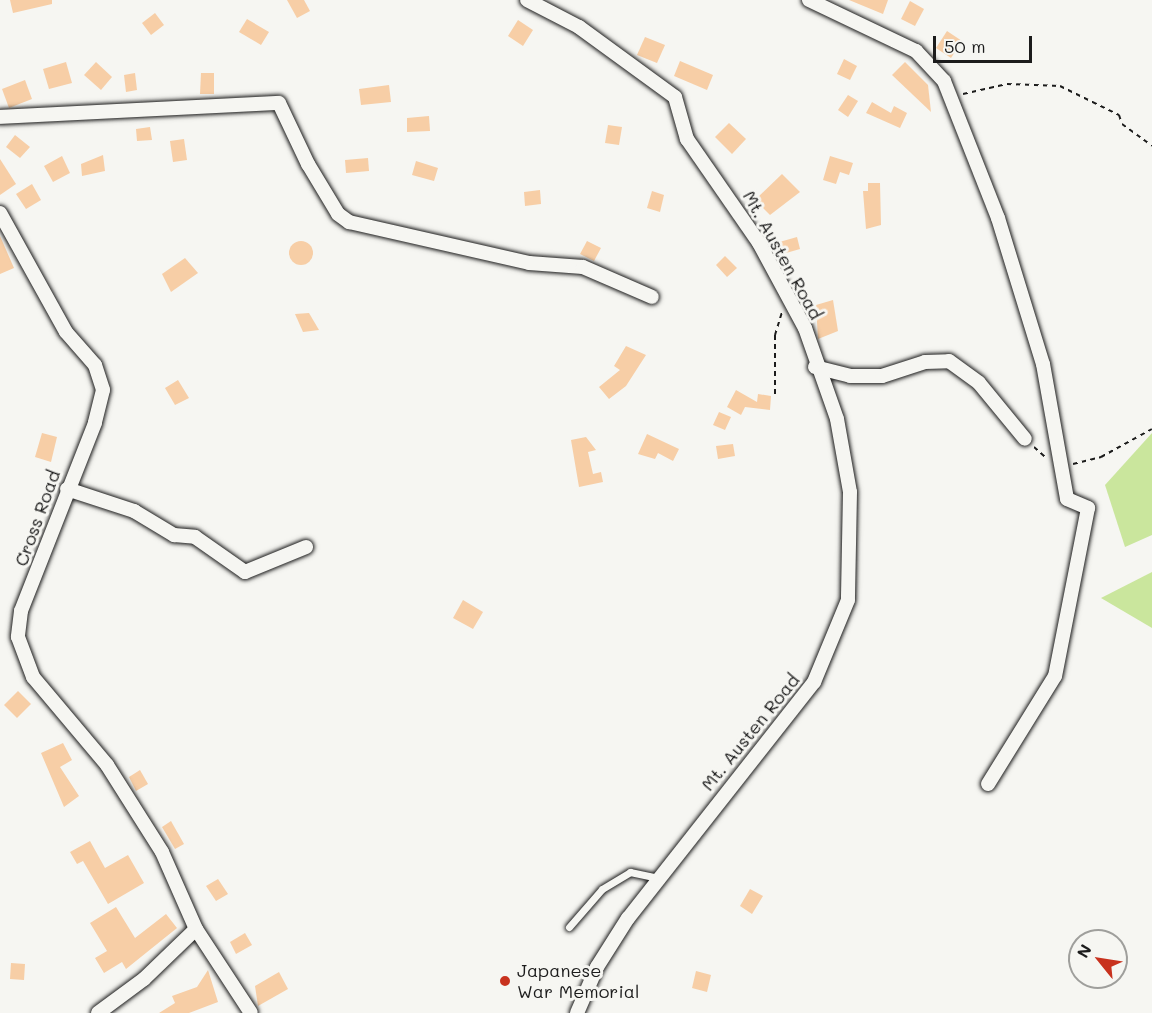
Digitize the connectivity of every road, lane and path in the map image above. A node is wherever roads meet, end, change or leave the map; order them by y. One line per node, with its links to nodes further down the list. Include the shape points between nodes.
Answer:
1 (527, 0): 7 (street, Mt. Austen Road, via 579,27 675,97 687,139 759,243)
2 (809, 0): 3 (street, via 916,51)
3 (945, 85): 5 (path, via 961,94 1007,84 1060,86 1119,115); 13 (street, via 998,218 1043,364)
4 (0, 117): 8 (street, via 279,103 308,164 338,213 349,222 518,260 583,267)
5 (1152, 146)
6 (0, 213): 14 (street, Cross Road, via 66,332 95,365 102,390 95,423)
7 (787, 296): 9 (street, Mt. Austen Road, via 805,328); 10 (path, via 775,335)
8 (652, 297)
9 (815, 367): 12 (street, via 850,376 882,376 925,362 948,361 979,384); 17 (street, Mt. Austen Road, via 837,419 850,492 848,600 814,682)
10 (775, 394)
11 (1152, 429): 13 (path, via 1101,457)
12 (1025, 439): 13 (path, via 1051,463)
13 (1065, 465): 16 (street, via 1067,498 1088,508 1074,565 1071,618 1055,676)
14 (67, 489): 15 (street, via 134,511 174,535 195,537 245,572); 19 (street, Cross Road, via 21,611 18,637 33,677 107,765 162,852)
15 (306, 547)
16 (988, 784)
17 (658, 878): 18 (lane, via 630,872 602,889); 22 (street, Mt. Austen Road, via 597,967)
18 (570, 927)
19 (196, 929): 20 (street, via 144,979); 21 (street, Cross Road)
20 (98, 1013)
21 (251, 1013)
22 (577, 1013)

